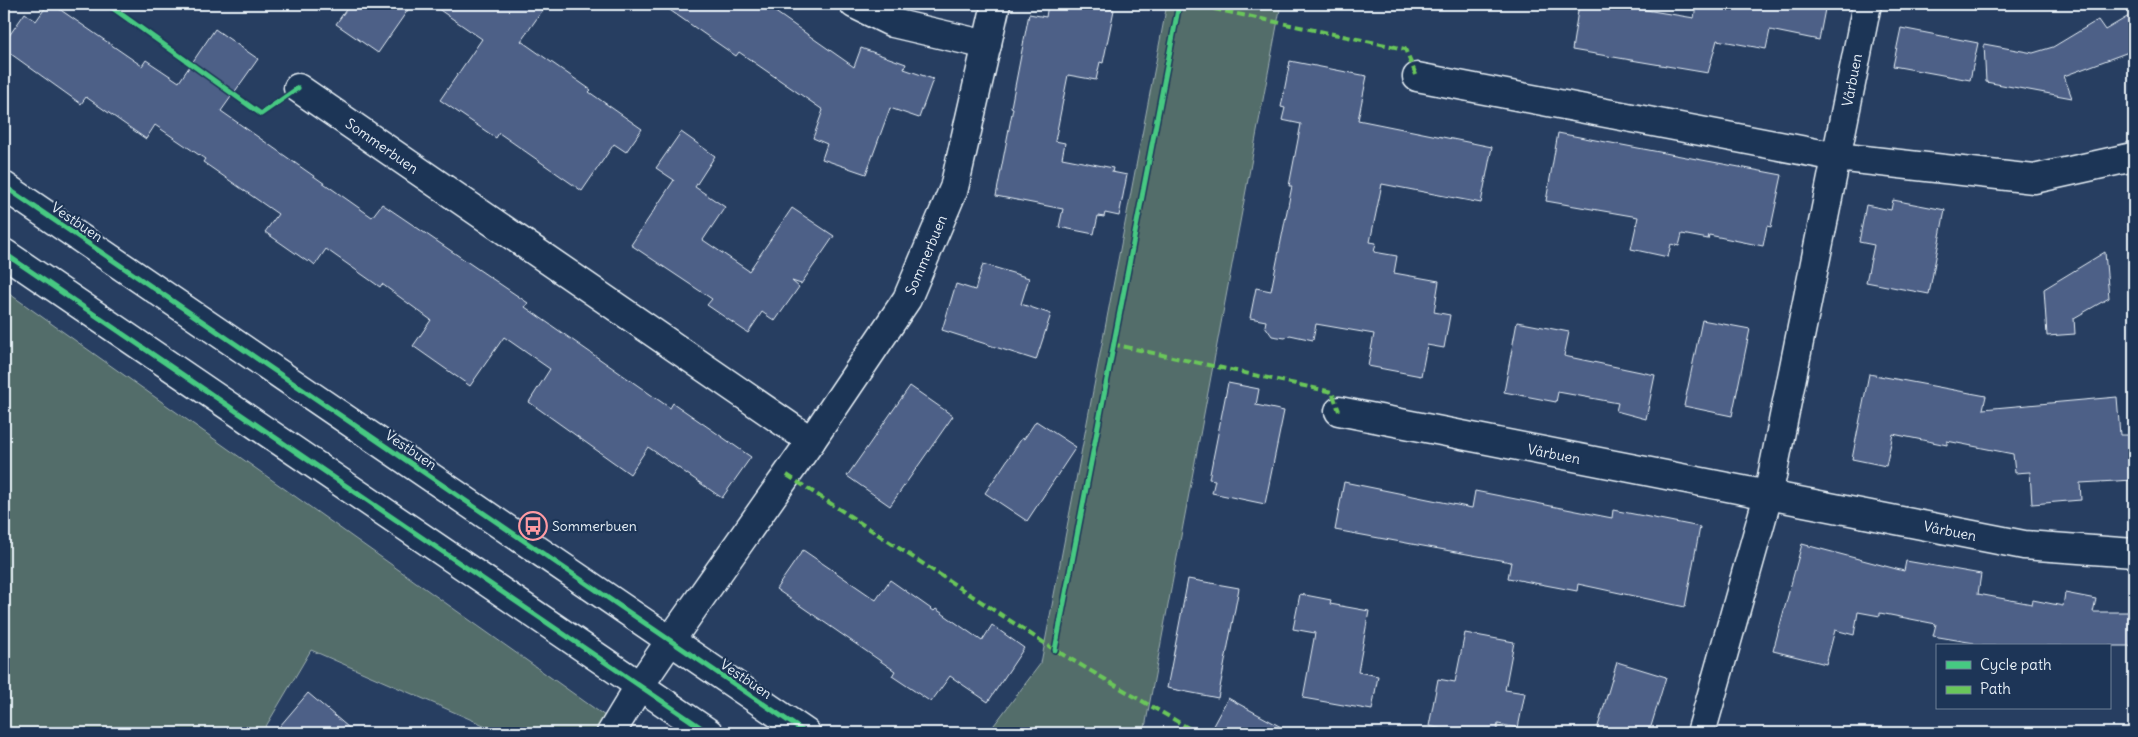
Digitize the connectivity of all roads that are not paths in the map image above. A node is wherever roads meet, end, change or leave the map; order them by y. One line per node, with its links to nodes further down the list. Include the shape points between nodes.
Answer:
1 (854, 4): 4 (street, via 893,23)
2 (996, 4): 4 (street, Sommerbuen)
3 (1867, 4): 8 (street, Vårbuen)
4 (987, 46): 12 (street, Sommerbuen, via 954,188 907,299)
5 (1417, 77): 8 (street)
6 (298, 88): 12 (street, Sommerbuen)
7 (2133, 156): 8 (street, via 2034,179)
8 (1837, 157): 13 (street, Vårbuen)
9 (4, 186): 15 (street, Vestbuen)
10 (4, 253): 16 (street)
11 (1339, 412): 13 (street, Vårbuen)
12 (812, 441): 15 (street, Sommerbuen)
13 (1768, 496): 14 (street, Vårbuen, via 2024,545); 20 (street, Vårbuen)
14 (2134, 553)
15 (670, 641): 16 (street, Sommerbuen); 19 (street, Vestbuen)
16 (640, 685): 17 (street, Sommerbuen); 18 (street)
17 (611, 733)
18 (709, 733)
19 (806, 733)
20 (1700, 733)

